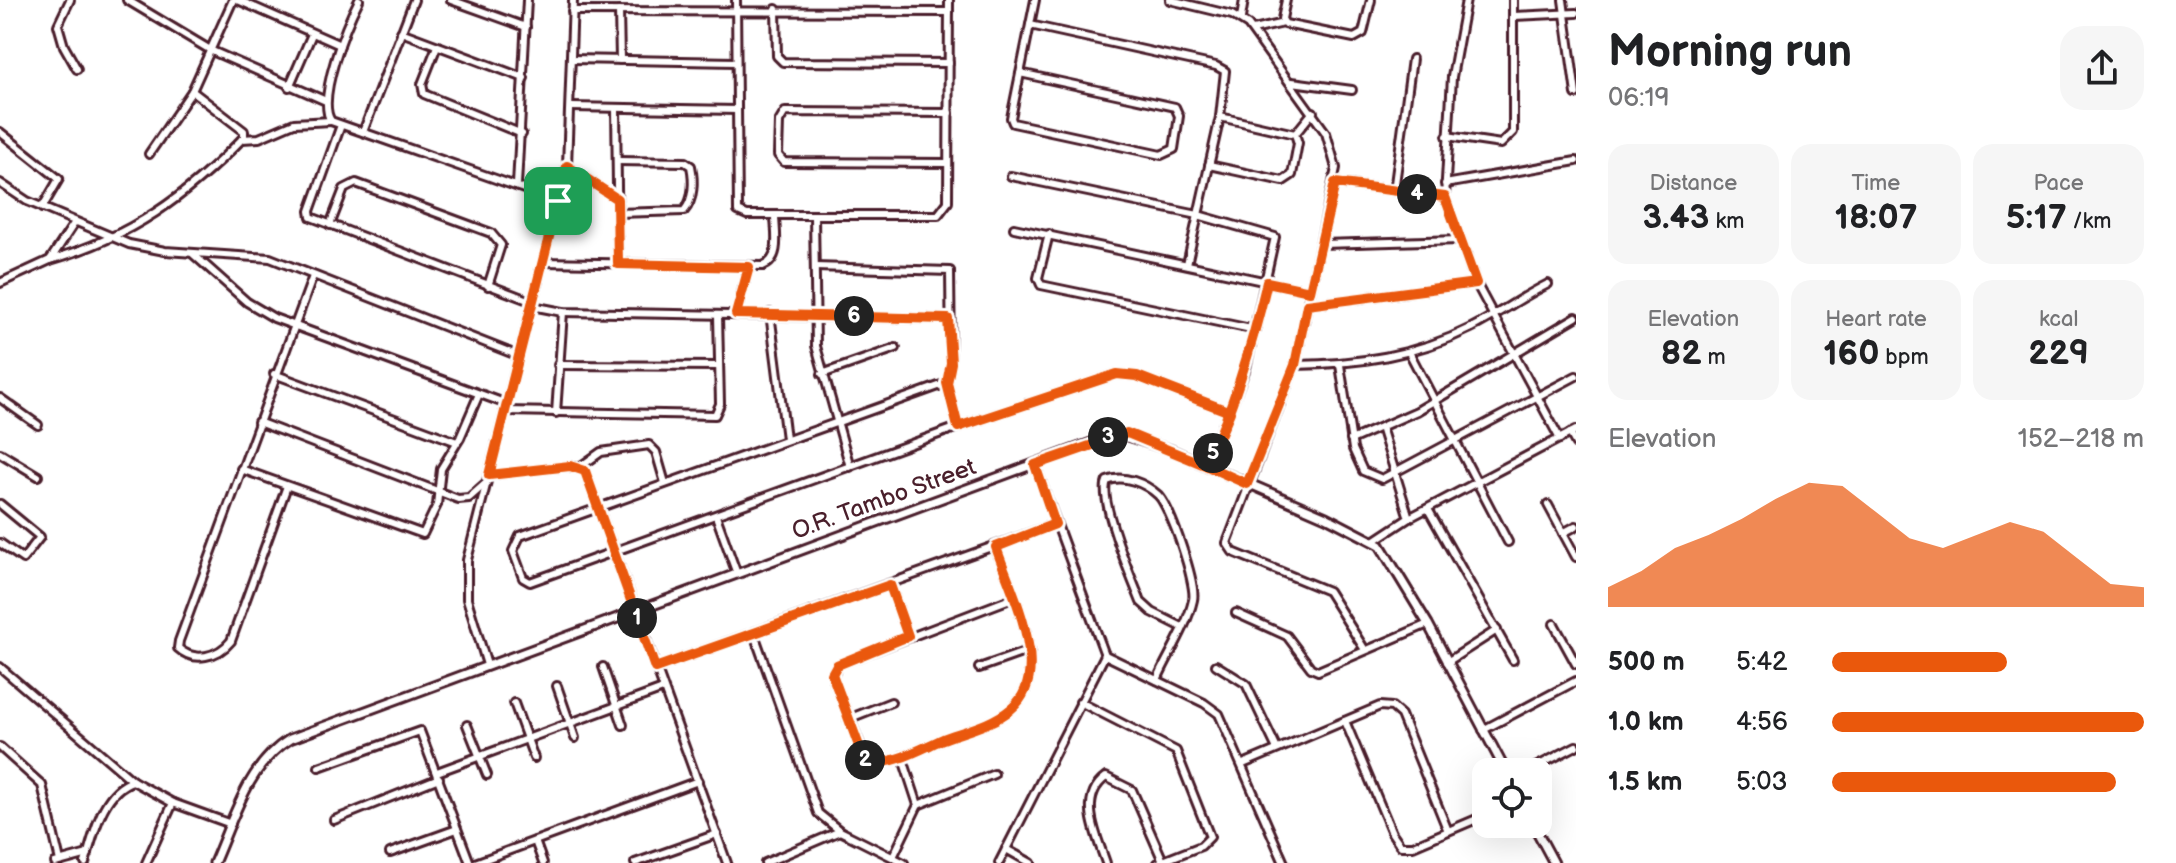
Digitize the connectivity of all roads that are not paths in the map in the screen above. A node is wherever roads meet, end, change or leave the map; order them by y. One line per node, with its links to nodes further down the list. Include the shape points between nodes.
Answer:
1 (70, 0): 42 (street, via 58,25)
2 (236, 0): 33 (street); 36 (street)
3 (359, 0): 34 (street)
4 (414, 0): 32 (street)
5 (451, 0): 30 (street)
6 (527, 0): 30 (street)
7 (573, 0): 21 (street)
8 (736, 0): 19 (street)
9 (949, 0): 23 (street)
10 (1035, 0): 29 (street)
11 (1170, 0): 27 (street)
12 (1244, 0): 27 (street)
13 (1286, 0): 28 (street)
14 (1371, 0): 28 (street, via 1358,38)
15 (1466, 0): 64 (street)
16 (1513, 0): 26 (street)
17 (1563, 0): 24 (street)
18 (130, 1): 36 (street)
19 (736, 9): 20 (street); 22 (street); 40 (street)
20 (776, 9): 23 (street); 41 (street, via 777,56 783,62)
21 (572, 11): 22 (street); 37 (street)
22 (619, 11): 39 (street)
23 (949, 12): 41 (street)
24 (1564, 13): 25 (street); 26 (street); 43 (street)
25 (1576, 13)
26 (1514, 16): 64 (street, via 1511,135 1501,144)
27 (1241, 18): 31 (street)
28 (1284, 23): 31 (street)
29 (1030, 25): 44 (street); 57 (street, via 1222,68 1227,76)
30 (526, 27): 45 (street)
31 (1253, 30): 46 (street)
32 (401, 32): 35 (street); 61 (street)
33 (312, 34): 34 (street); 47 (street)
34 (340, 45): 51 (street)
35 (437, 46): 45 (street); 62 (street, via 421,87 424,94)
36 (212, 51): 47 (street); 49 (street)
37 (571, 59): 39 (street); 52 (street)
38 (1412, 59): 77 (street)
39 (620, 60): 40 (street)
40 (736, 62): 54 (street)
41 (949, 63): 56 (street)
42 (77, 69)
43 (1573, 70): 50 (street)
44 (1020, 73): 44 (street, via 1014,124 1161,155 1174,149 1179,116 1175,107)
45 (524, 78): 62 (street)
46 (1291, 82): 48 (street); 55 (street)
47 (289, 87): 51 (street)
48 (1352, 90)
49 (192, 91): 65 (street, via 244,131); 66 (street)
50 (1576, 94)
51 (326, 101): 58 (street)
52 (571, 107): 53 (street); 71 (street)
53 (616, 108): 54 (street); 67 (street)
54 (737, 110): 83 (street, via 737,209 747,215)
55 (1313, 112): 63 (street); 74 (street, via 1334,150)
56 (949, 113): 69 (street); 69 (street, via 785,112 779,122 778,155 784,162)
57 (1220, 117): 63 (street); 70 (street)
58 (331, 121): 59 (street); 65 (street, via 294,123 259,138)
59 (341, 125): 61 (street); 87 (street, via 309,213)
60 (0, 132): 81 (street, via 60,180)
61 (363, 132): 76 (street)
62 (522, 134): 76 (street)
63 (1295, 134): 70 (street, via 1292,175 1286,181)
64 (1447, 136): 75 (street)
65 (242, 139): 90 (street, via 184,193)
66 (149, 154)
67 (617, 161): 79 (street); 82 (street, via 685,162 693,176 691,201 684,211)
68 (1576, 161): 75 (street)
69 (948, 163): 84 (street, via 948,202 941,214)
70 (1209, 165): 85 (street)
71 (567, 166): 79 (street); 80 (street)
72 (1011, 176): 85 (street)
73 (0, 183): 81 (street)
74 (1335, 183): 77 (street); 92 (street)
75 (1445, 184): 78 (street)
76 (517, 185): 80 (street)
77 (1394, 191): 78 (street)
78 (1445, 197): 91 (street)
79 (617, 199): 82 (street)
80 (558, 201): 95 (street)
81 (42, 208): 86 (street)
82 (617, 213): 96 (street)
83 (775, 215): 84 (street); 98 (street, via 774,257 767,265)
84 (814, 215): 99 (street)
85 (1198, 215): 97 (street); 101 (street, via 1273,234)
86 (75, 222): 90 (street); 94 (street)
87 (330, 225): 105 (street); 105 (street, via 344,189 356,183 491,233 501,245)
88 (1014, 228): 89 (street)
89 (1049, 234): 97 (street); 118 (street, via 1038,278 1041,285)
90 (114, 238): 93 (street); 94 (street)
91 (1460, 240): 92 (street); 103 (street)
92 (1322, 244): 106 (street)
93 (193, 254): 100 (street, via 265,257); 117 (street, via 247,302)
94 (50, 260): 102 (street)
95 (543, 262): 96 (street); 107 (street)
96 (618, 264): 98 (street)
97 (1187, 264): 101 (street)
98 (749, 267): 111 (street)
99 (815, 267): 113 (street); 116 (street, via 947,269)
100 (313, 276): 117 (street); 121 (street)
101 (1267, 282): 106 (street); 118 (street)
102 (0, 283)
103 (1476, 283): 108 (street); 114 (street)
104 (1548, 284): 114 (street)
105 (488, 286): 107 (street)
106 (1310, 291): 108 (street)
107 (532, 304): 109 (street); 121 (street)
108 (1307, 305): 124 (street)
109 (563, 312): 112 (street); 123 (street)
110 (770, 313): 111 (street); 113 (street); 144 (street)
111 (736, 314): 112 (street)
112 (718, 315): 126 (street)
113 (815, 315): 116 (street); 128 (street)
114 (1493, 316): 120 (street); 122 (street)
115 (1576, 317): 122 (street)
116 (948, 319): 130 (street)
117 (293, 326): 127 (street); 131 (street)
118 (1256, 330): 136 (street)
119 (896, 348): 128 (street)
120 (1409, 352): 125 (street); 134 (street)
121 (519, 356): 135 (street)
122 (1515, 356): 132 (street); 134 (street)
123 (558, 365): 126 (street); 137 (street)
124 (1295, 365): 125 (street); 161 (street)
125 (1340, 365): 147 (street)
126 (719, 366): 137 (street, via 720,407 715,415)
127 (274, 374): 139 (street); 148 (street)
128 (822, 374): 138 (street)
129 (1576, 376): 132 (street)
130 (947, 383): 138 (street); 141 (street)
131 (479, 394): 135 (street); 148 (street)
132 (1537, 397): 145 (street); 146 (street)
133 (0, 398): 140 (street)
134 (1433, 401): 142 (street); 145 (street)
135 (507, 407): 137 (street); 158 (street)
136 (1230, 412): 141 (street, via 1137,376 1117,374); 152 (street)
137 (556, 413)
138 (835, 421): 144 (street); 154 (street)
139 (258, 422): 155 (street); 163 (street)
140 (38, 425)
141 (958, 427): 154 (street)
142 (1381, 427): 147 (street); 156 (street)
143 (1573, 432): 146 (street); 149 (street)
144 (786, 439): 159 (street)
145 (1453, 439): 156 (street); 160 (street)
146 (1560, 439): 160 (street)
147 (1351, 440): 156 (street, via 1366,475 1382,479)
148 (457, 442): 163 (street, via 441,469)
149 (1576, 444)
150 (0, 453): 157 (street)
151 (1035, 465): 152 (street, O.R. Tambo Street, via 1127,433); 170 (street); 179 (street, O.R. Tambo Street)
152 (1207, 466): 161 (street, O.R. Tambo Street)
153 (580, 467): 158 (street); 159 (street, via 601,452 649,445); 166 (street)
154 (850, 467): 168 (street)
155 (241, 469): 162 (street); 162 (street, via 179,641 179,650 193,656 219,651 231,641)
156 (1398, 473): 169 (street)
157 (38, 476)
158 (488, 479): 163 (street, via 466,499); 196 (street, via 465,573 467,599)
159 (665, 483): 166 (street)
160 (1476, 483): 167 (street); 174 (street)
161 (1247, 484): 173 (street, O.R. Tambo Street); 191 (street, via 1227,547 1328,591)
162 (287, 486): 163 (street, via 420,534 430,525)
163 (438, 490)
164 (0, 504): 175 (street, via 40,537 23,559)
165 (1548, 505): 172 (street)
166 (599, 507): 177 (street); 177 (street, via 520,536 513,551 527,582)
167 (1428, 509): 169 (street); 187 (street)
168 (716, 516): 177 (street); 179 (street)
169 (1409, 518): 173 (street)
170 (1055, 524): 176 (street); 192 (street)
171 (1576, 526): 172 (street)
172 (1563, 533): 178 (street)
173 (1374, 541): 184 (street, O.R. Tambo Street, via 1389,556)
174 (1508, 542)
175 (0, 543)
176 (996, 547): 180 (street); 181 (street)
177 (615, 553): 182 (street)
178 (1576, 557)
179 (737, 574): 182 (street, O.R. Tambo Street)
180 (890, 585): 188 (street); 189 (street)
181 (1013, 598): 189 (street); 190 (street)
182 (635, 611): 196 (street, O.R. Tambo Street); 200 (street)
183 (1236, 613): 191 (street, via 1287,636 1314,670)
184 (1428, 624): 191 (street); 194 (street, O.R. Tambo Street)
185 (1554, 624): 195 (street)
186 (1182, 627): 186 (street, via 1193,602 1193,584 1162,499 1127,479 1110,479 1105,495 1141,602); 202 (street)
187 (1497, 630): 193 (street); 194 (street)
188 (754, 634): 200 (street); 239 (street, via 816,809)
189 (908, 636): 210 (street, via 835,667 833,678)
190 (1030, 650): 201 (street); 222 (street, via 1030,680 1014,708)
191 (1365, 650)
192 (1105, 655): 202 (street); 207 (street)
193 (1513, 660)
194 (1447, 662): 215 (street, O.R. Tambo Street)
195 (1576, 664)
196 (487, 665): 237 (street, O.R. Tambo Street, via 282,744 254,776)
197 (1216, 665): 220 (street, via 1246,684)
198 (0, 667): 231 (street)
199 (603, 667): 209 (street)
200 (655, 668): 205 (street)
201 (979, 668)
202 (1157, 680): 226 (street, via 1219,714)
203 (1576, 681): 215 (street)
204 (557, 686): 212 (street)
205 (663, 689): 209 (street); 232 (street)
206 (891, 702): 210 (street)
207 (1080, 702): 244 (street); 249 (street, via 1176,751 1210,837)
208 (514, 703): 216 (street)
209 (616, 705): 212 (street); 214 (street)
210 (848, 719): 222 (street, via 867,762)
211 (1345, 721): 220 (street); 240 (street, via 1380,706 1396,709); 240 (street, via 1396,842 1406,847)
212 (569, 722): 216 (street); 217 (street)
213 (467, 725): 221 (street)
214 (623, 725)
215 (1483, 730): 224 (street, O.R. Tambo Street)
216 (526, 737): 221 (street); 223 (street)
217 (575, 738)
218 (1576, 746): 225 (street)
219 (0, 747): 248 (street, via 41,783)
220 (1277, 749): 226 (street)
221 (479, 755): 229 (street); 230 (street)
222 (902, 756): 234 (street)
223 (534, 758)
224 (1498, 758)
225 (1552, 758)
226 (1243, 764): 262 (street)
227 (319, 767): 229 (street, via 420,731)
228 (994, 774): 234 (street)
229 (438, 775): 235 (street); 238 (street)
230 (487, 775)
231 (133, 781): 233 (street); 246 (street, via 110,797)
232 (698, 781): 241 (street); 243 (street)
233 (173, 803): 237 (street); 251 (street)
234 (918, 805): 247 (street)
235 (334, 820)
236 (1472, 821): 240 (street)
237 (231, 824): 252 (street, O.R. Tambo Street)
238 (457, 829): 245 (street); 253 (street)
239 (840, 831): 247 (street); 257 (street)
240 (1448, 831)
241 (717, 834): 255 (street); 256 (street)
242 (1541, 838): 263 (street)
243 (535, 841): 253 (street); 254 (street)
244 (1006, 849): 259 (street); 260 (street)
245 (390, 853)
246 (88, 854): 248 (street); 250 (street)
247 (893, 857): 258 (street)
248 (57, 862)
249 (1161, 862): 261 (street, via 1132,790 1106,777 1090,807)
250 (85, 863)
251 (146, 863)
252 (214, 863)
253 (473, 863)
254 (543, 863)
255 (635, 863)
256 (727, 863)
257 (767, 863)
258 (904, 863)
259 (999, 863)
260 (1031, 863)
261 (1106, 863)
262 (1284, 863)
263 (1554, 863)

